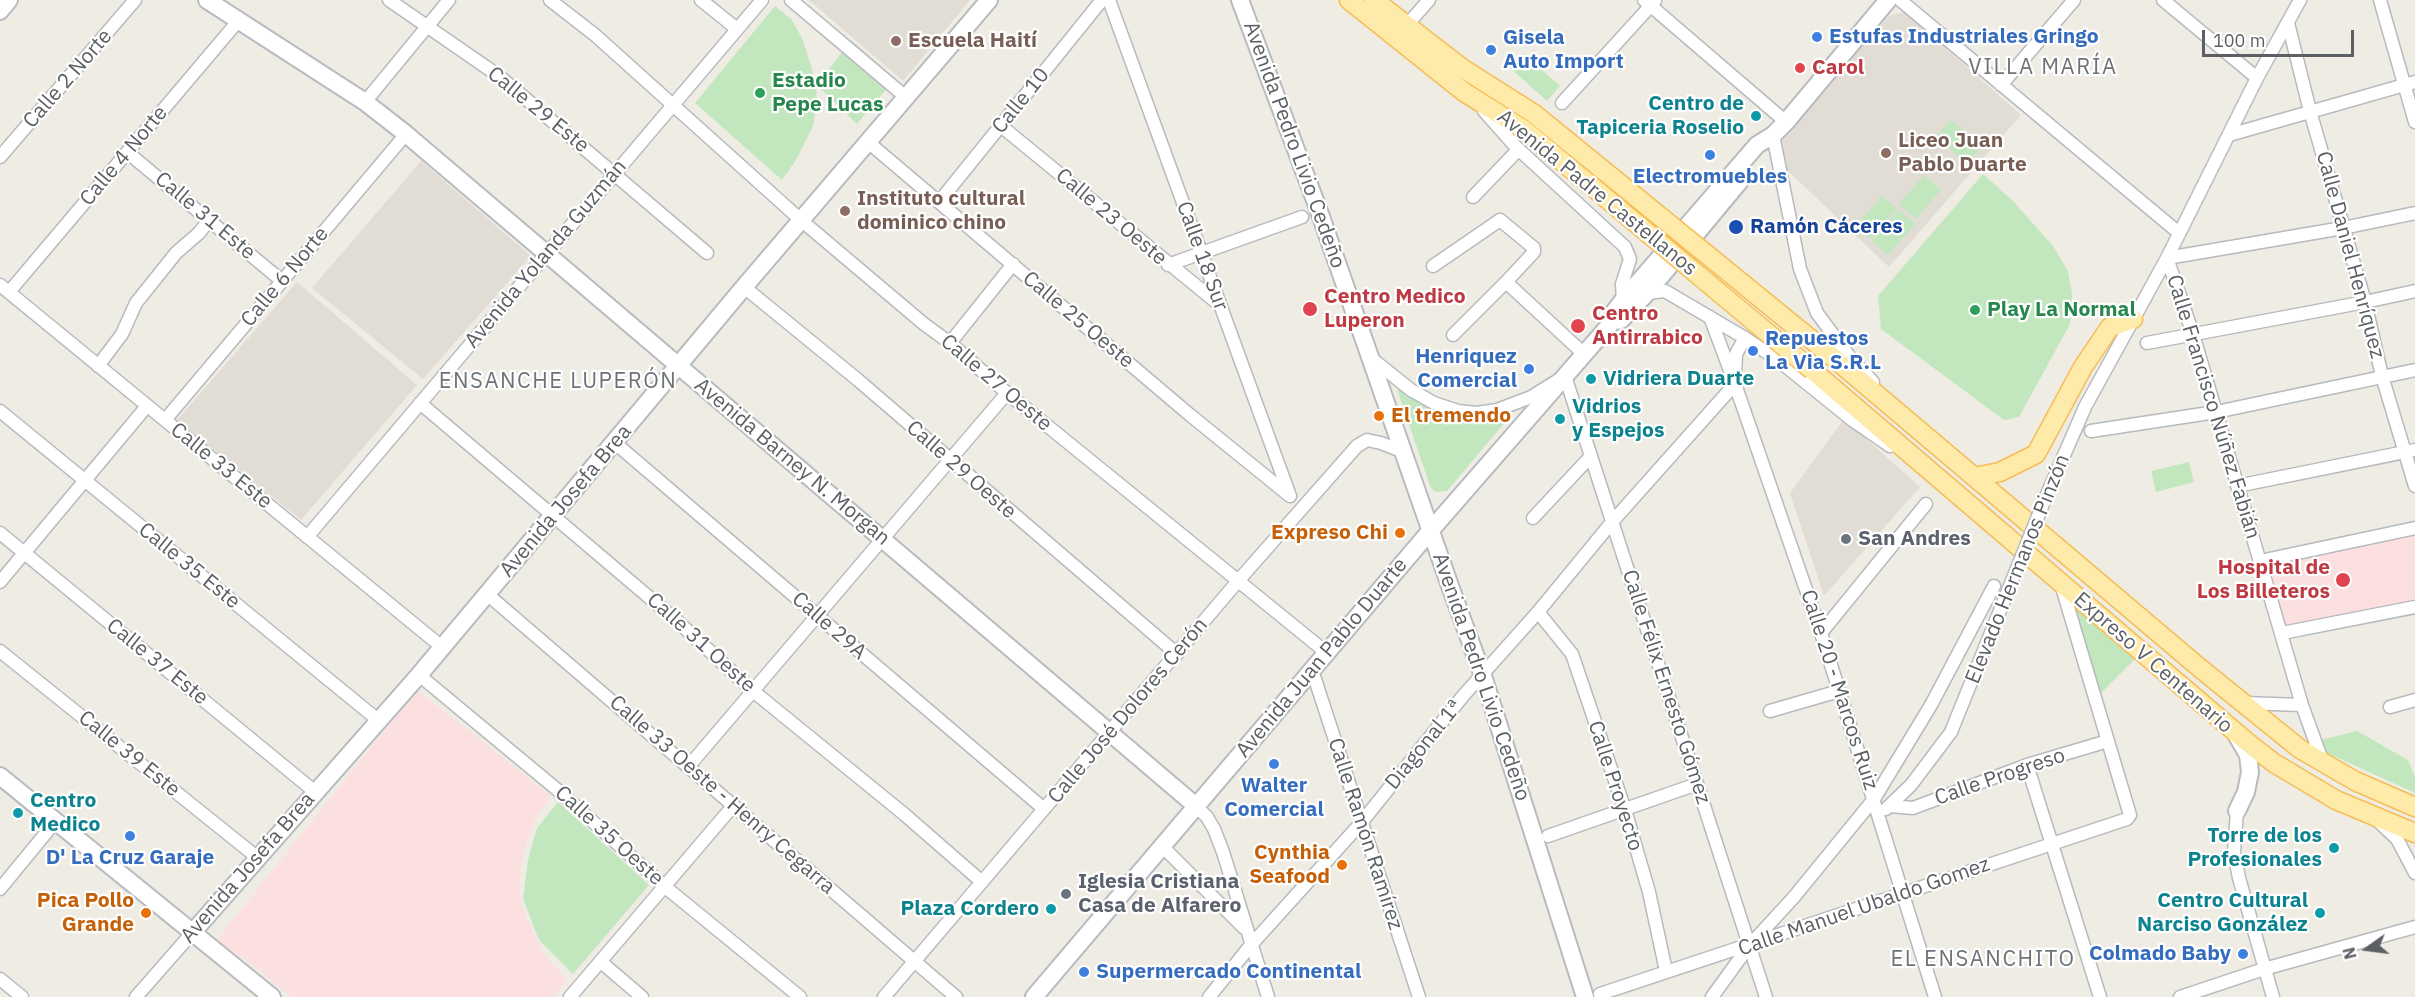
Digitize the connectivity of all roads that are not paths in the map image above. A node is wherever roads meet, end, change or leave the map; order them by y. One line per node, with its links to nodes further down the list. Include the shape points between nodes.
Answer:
1 (9, 0): 25 (main road)
2 (135, 0): 50 (street, Calle 2 Norte)
3 (207, 0): 26 (main road, Avenida Barney N. Morgan)
4 (389, 0): 28 (street, Calle 29 Este)
5 (449, 0): 28 (street)
6 (550, 0): 39 (street, Calle 27 Oeste)
7 (701, 0): 30 (street)
8 (762, 0): 30 (street, Avenida Yolanda Guzmán)
9 (791, 0): 36 (street)
10 (990, 0): 36 (main road, Avenida Josefa Brea)
11 (1102, 0): 43 (street, Calle 10)
12 (1109, 0): 61 (street, Calle 18 Sur)
13 (1240, 0): 31 (main road, Avenida Pedro Livio Cedeño)
14 (1249, 0): 31 (main road)
15 (1349, 0): 35 (main road, Avenida Padre Castellanos)
16 (1374, 0): 29 (main road, Avenida Padre Castellanos)
17 (1429, 0): 29 (street)
18 (1888, 0): 41 (main road)
19 (1900, 0): 34 (street)
20 (2074, 0): 34 (street)
21 (2163, 0): 32 (street)
22 (2300, 0): 27 (street, Elevado Hermanos Pinzón)
23 (2380, 0): 33 (street)
24 (1650, 2): 38 (street); 41 (street)
25 (0, 11)
26 (239, 20): 37 (main road, Avenida Barney N. Morgan); 49 (street, Calle 4 Norte)
27 (2288, 23): 32 (street, Elevado Hermanos Pinzón); 40 (street, Calle Daniel Henríquez)
28 (428, 26): 37 (street); 51 (street, Calle 29 Este, via 499,76)
29 (1406, 26): 85 (main road, Avenida Padre Castellanos, bridge, via 1462,68 1533,113)
30 (737, 29): 39 (street, Avenida Yolanda Guzmán)
31 (1254, 35): 86 (main road, Avenida Pedro Livio Cedeño)
32 (2257, 78): 46 (street, Elevado Hermanos Pinzón)
33 (2410, 83): 40 (street); 42 (street)
34 (2001, 85): 59 (street)
35 (1464, 92): 48 (street); 89 (main road, Avenida Padre Castellanos, bridge, via 1523,129)
36 (907, 98): 47 (main road, Avenida Josefa Brea)
37 (365, 102): 44 (main road, Avenida Barney N. Morgan)
38 (1562, 103)
39 (674, 104): 51 (street, Avenida Yolanda Guzmán); 57 (street, Calle 27 Oeste)
40 (2310, 111): 46 (street); 58 (street, Calle Daniel Henríquez)
41 (1786, 122): 45 (main road)
42 (2415, 122)
43 (1001, 126): 53 (street, Calle 10); 65 (street, Calle 23 Oeste)
44 (406, 134): 62 (main road, Avenida Barney N. Morgan); 67 (street, Calle 6 Norte)
45 (1773, 135): 72 (main road, Avenida Juan Pablo Duarte, via 1764,152); 73 (main road, Avenida Juan Pablo Duarte, via 1757,145); 101 (street, Expreso V Centenario, via 1800,269 1817,313 1849,356)
46 (2229, 135): 59 (street, Elevado Hermanos Pinzón)
47 (868, 142): 53 (street, Calle 25 Oeste); 57 (main road, Avenida Josefa Brea)
48 (1519, 150): 52 (street); 73 (street, via 1625,247 1630,259 1622,284)
49 (128, 152): 56 (street, Calle 31 Este); 70 (street, Calle 4 Norte)
50 (0, 157)
51 (614, 173): 60 (street, Calle 29 Este); 62 (street, Avenida Yolanda Guzmán)
52 (1473, 197)
53 (939, 202): 64 (street, Calle 25 Oeste)
54 (2415, 213): 58 (street)
55 (1302, 218): 61 (street)
56 (209, 220): 67 (street, Calle 31 Este); 87 (street, via 136,303 122,334)
57 (802, 222): 69 (main road, Avenida Josefa Brea); 82 (street, Calle 27 Oeste)
58 (2343, 228): 63 (street); 74 (street, Calle Daniel Henríquez)
59 (2179, 233): 63 (street, Elevado Hermanos Pinzón)
60 (707, 253)
61 (1201, 253): 65 (street); 75 (street, Calle 18 Sur)
62 (547, 254): 88 (main road, Avenida Barney N. Morgan); 95 (street, Avenida Yolanda Guzmán)
63 (2167, 258): 77 (street, Elevado Hermanos Pinzón); 79 (street, Calle Francisco Núñez Fabián)
64 (1013, 264): 82 (street); 112 (street, Calle 25 Oeste)
65 (1168, 265): 75 (street, Calle 23 Oeste)
66 (1433, 266): 68 (street, via 1502,220 1535,250)
67 (282, 281): 99 (street, Calle 6 Norte)
68 (1506, 282): 80 (street); 84 (street)
69 (744, 287): 88 (main road, Avenida Josefa Brea); 107 (street, Calle 29 Oeste)
70 (4, 288): 87 (street, Calle 33 Este)
71 (2415, 291): 74 (street)
72 (1647, 293): 76 (street, Expreso V Centenario, via 1665,291); 78 (main road, Avenida Juan Pablo Duarte, via 1621,320)
73 (1623, 300): 78 (main road, Avenida Juan Pablo Duarte)
74 (2365, 303): 79 (street); 92 (street, Calle Daniel Henríquez)
75 (1222, 307): 112 (street, Calle 18 Sur)
76 (1710, 317): 81 (street, Expreso V Centenario); 93 (street, Calle 20 - Marcos Ruiz)
77 (2133, 319): 108 (main road, via 2110,327 2036,454 2000,472); 161 (street, Elevado Hermanos Pinzón, bridge, via 2085,407 1951,732)
78 (1613, 321): 84 (main road, Avenida Juan Pablo Duarte)
79 (2193, 334): 83 (street); 98 (street, Calle Francisco Núñez Fabián)
80 (1453, 335)
81 (1745, 338): 93 (street, via 1736,354); 106 (street, Expreso V Centenario, via 1885,444)
82 (950, 343): 94 (street, Calle 27 Oeste)
83 (2147, 343)
84 (1584, 354): 91 (main road, Avenida Juan Pablo Duarte)
85 (1829, 354): 101 (main road, Expreso V Centenario)
86 (1371, 358): 91 (street, via 1434,403 1476,413 1531,397); 104 (main road, Avenida Pedro Livio Cedeño)
87 (98, 366): 96 (street, Calle 33 Este)
88 (680, 366): 102 (main road, Avenida Josefa Brea); 122 (main road, Avenida Barney N. Morgan)
89 (1812, 370): 106 (main road, Expreso V Centenario)
90 (2415, 370): 92 (street)
91 (1565, 376): 105 (street, Calle Félix Ernesto Gómez); 119 (main road, Avenida Juan Pablo Duarte)
92 (2382, 376): 98 (street); 103 (street, Calle Daniel Henríquez)
93 (1736, 384): 117 (street, Diagonal 1ª); 133 (street, Calle 20 - Marcos Ruiz)
94 (1007, 393): 107 (street); 125 (street, Calle 27 Oeste)
95 (420, 403): 115 (street, Calle 31 Oeste); 121 (street, Avenida Yolanda Guzmán)
96 (147, 406): 99 (street, Calle 33 Este); 109 (street)
97 (0, 411): 109 (street, Calle 35 Este)
98 (2216, 412): 100 (street); 110 (street, Calle Francisco Núñez Fabián)
99 (165, 420): 121 (street, Calle 33 Este)
100 (2091, 431)
101 (1924, 434): 108 (main road, Expreso V Centenario)
102 (615, 443): 115 (main road, Avenida Josefa Brea); 132 (street, Calle 29A)
103 (2410, 451): 110 (street); 111 (street, Calle Daniel Henríquez)
104 (1404, 452): 114 (street, Calle José Dolores Cerón, via 1367,440); 119 (main road, Avenida Pedro Livio Cedeño)
105 (1591, 456): 116 (street); 117 (street, Calle Félix Ernesto Gómez)
106 (1914, 457): 127 (main road, Expreso V Centenario)
107 (950, 460): 122 (street); 138 (street, Calle 29 Oeste)
108 (1974, 477): 145 (main road, Expreso V Centenario)
109 (85, 481): 123 (street); 149 (street, Calle 35 Este)
110 (2237, 486): 124 (street, Calle Francisco Núñez Fabián)
111 (2415, 486)
112 (1290, 496): 114 (street, Calle 18 Sur)
113 (1926, 504): 133 (street)
114 (1302, 507): 125 (street, Calle José Dolores Cerón)
115 (555, 514): 129 (main road, Avenida Josefa Brea); 142 (street, Calle 31 Oeste)
116 (1533, 518)
117 (1612, 522): 131 (street, Diagonal 1ª); 157 (street, Calle Félix Ernesto Gómez)
118 (2415, 528): 124 (street)
119 (1431, 530): 137 (main road, Avenida Juan Pablo Duarte); 141 (main road, Avenida Pedro Livio Cedeño)
120 (0, 533): 123 (street, Calle 37 Este)
121 (307, 537): 135 (street, Calle 33 Este)
122 (882, 539): 132 (street); 150 (main road, Avenida Barney N. Morgan)
123 (25, 554): 126 (street); 158 (street, Calle 37 Este)
124 (2260, 561): 134 (street, Calle Francisco Núñez Fabián)
125 (1238, 581): 137 (street, Calle 27 Oeste); 138 (street, Calle José Dolores Cerón)
126 (0, 582)
127 (2061, 584): 151 (main road, Expreso V Centenario); 152 (street)
128 (1994, 586): 159 (street, via 1931,705)
129 (487, 594): 135 (main road, Avenida Josefa Brea); 155 (street, Calle 33 Oeste - Henry Cegarra)
130 (2415, 607): 134 (street)
131 (1538, 612): 141 (street, Diagonal 1ª); 165 (street, Calle Proyecto, via 1572,654)
132 (817, 616): 142 (street); 164 (street, Calle 29A)
133 (1821, 633): 143 (street, Calle 20 - Marcos Ruiz)
134 (2282, 633): 146 (street, Calle Francisco Núñez Fabián)
135 (442, 647): 140 (main road, Avenida Josefa Brea)
136 (0, 651): 175 (street, Calle 39 Este)
137 (1327, 653): 139 (main road, Avenida Juan Pablo Duarte)
138 (1177, 654): 150 (street, Calle José Dolores Cerón)
139 (1312, 670): 162 (main road, Avenida Juan Pablo Duarte); 170 (street, Calle Ramón Ramírez)
140 (419, 675): 149 (main road, Avenida Josefa Brea); 178 (street, Calle 35 Oeste, via 560,792)
141 (1483, 676): 170 (street, Diagonal 1ª); 191 (main road, Avenida Pedro Livio Cedeño)
142 (753, 691): 155 (street); 177 (street, Calle 31 Oeste)
143 (1839, 691): 148 (street); 159 (street, Calle 20 - Marcos Ruiz)
144 (2415, 700): 147 (street)
145 (2243, 703): 146 (street); 153 (main road, Expreso V Centenario)
146 (2302, 705): 153 (street, Calle Francisco Núñez Fabián)
147 (2390, 707)
148 (1770, 711)
149 (378, 720): 158 (main road, Avenida Josefa Brea)
150 (1109, 732): 162 (main road, Avenida Barney N. Morgan); 164 (street, Calle José Dolores Cerón)
151 (2235, 733): 166 (main road, via 2248,755 2250,772); 168 (main road, Expreso V Centenario, via 2274,763)
152 (2108, 741): 154 (street, Calle Progreso); 173 (street, Calle Manuel Ubaldo Gomez, via 2130,815)
153 (2323, 763): 163 (main road, Expreso V Centenario, via 2355,782)
154 (2027, 765): 161 (street, Calle Progreso, via 1913,808); 173 (street)
155 (688, 767): 160 (street, Calle 33 Oeste - Henry Cegarra)
156 (0, 776): 169 (main road)
157 (1697, 784): 165 (street); 185 (street, Calle Félix Ernesto Gómez)
158 (314, 791): 175 (main road, Avenida Josefa Brea)
159 (1874, 799): 167 (street, Calle 20 - Marcos Ruiz); 185 (street)
160 (733, 806): 178 (street); 186 (street, Calle 33 Oeste - Henry Cegarra)
161 (1890, 806): 167 (street, Elevado Hermanos Pinzón)
162 (1196, 807): 174 (main road, Avenida Juan Pablo Duarte); 182 (street, via 1214,829)
163 (2415, 807)
164 (1044, 809): 177 (street, Calle José Dolores Cerón)
165 (1624, 810): 172 (street); 189 (street, Calle Proyecto, via 1649,892)
166 (2237, 811): 188 (street, via 2234,852)
167 (1878, 815): 180 (street, Calle 20 - Marcos Ruiz)
168 (2375, 818): 171 (main road, Expreso V Centenario); 176 (street, via 2397,839)
169 (55, 822): 179 (street); 183 (main road)
170 (1361, 823): 184 (street, Diagonal 1ª); 203 (street, Calle Ramón Ramírez)
171 (2415, 833)
172 (1548, 836)
173 (2052, 843): 180 (street, Calle Manuel Ubaldo Gomez); 207 (street)
174 (1162, 846): 182 (street); 200 (main road, Avenida Juan Pablo Duarte)
175 (258, 858): 183 (main road, Avenida Josefa Brea)
176 (2415, 873)
177 (982, 882): 186 (street, Calle José Dolores Cerón)
178 (664, 886): 187 (street); 197 (street, Calle 35 Oeste)
179 (0, 889)
180 (1903, 893): 185 (street, Calle Manuel Ubaldo Gomez); 206 (street, Calle 20 - Marcos Ruiz)
181 (2415, 927): 188 (street)
182 (1246, 930): 184 (street)
183 (192, 933): 193 (street, Avenida Josefa Brea); 194 (main road)
184 (1251, 945): 201 (street, Diagonal 1ª); 202 (street)
185 (1749, 946): 189 (street, Calle Manuel Ubaldo Gomez); 204 (street); 205 (street, Calle Félix Ernesto Gómez)
186 (914, 961): 198 (street, Calle José Dolores Cerón); 199 (street, Calle 33 Oeste - Henry Cegarra)
187 (601, 962): 195 (street); 196 (street)
188 (2264, 969): 208 (street); 209 (street)
189 (1666, 971): 191 (street, Calle Manuel Ubaldo Gomez)
190 (0, 979): 192 (street)
191 (1592, 996)
192 (22, 997)
193 (136, 997)
194 (272, 997)
195 (570, 997)
196 (642, 997)
197 (800, 997)
198 (884, 997)
199 (956, 997)
200 (1034, 997)
201 (1209, 997)
202 (1268, 997)
203 (1419, 997)
204 (1712, 997)
205 (1766, 997)
206 (1935, 997)
207 (2100, 997)
208 (2180, 997)
209 (2273, 997)

